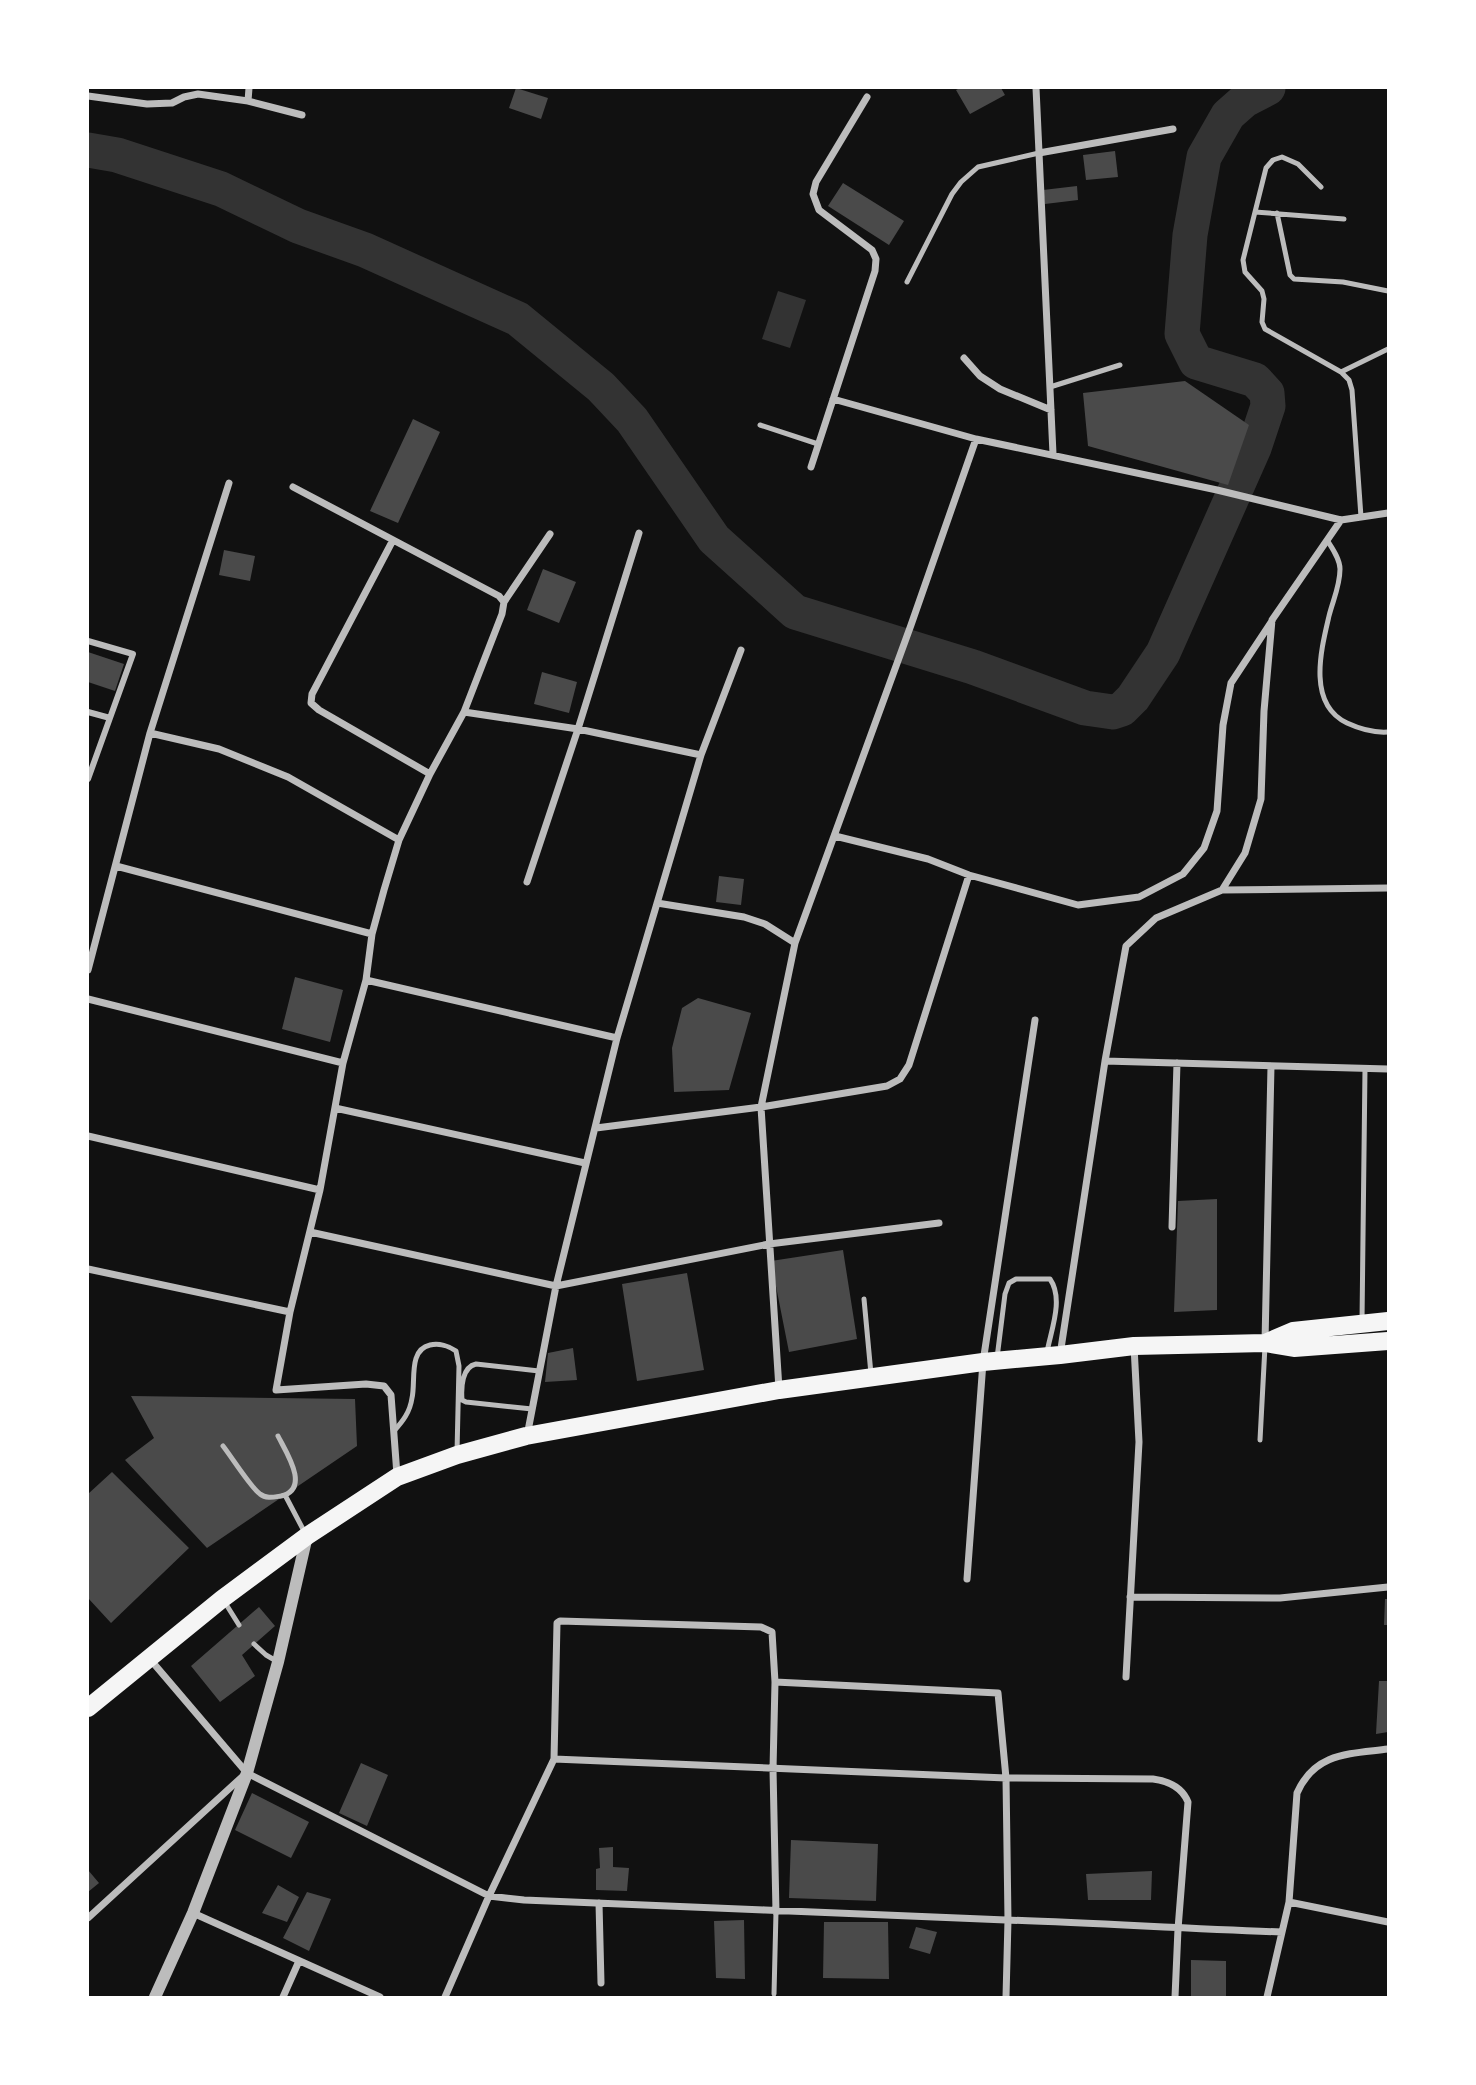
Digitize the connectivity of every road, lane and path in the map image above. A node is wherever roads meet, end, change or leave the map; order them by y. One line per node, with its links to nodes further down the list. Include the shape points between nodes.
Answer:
1 (249, 88): 5 (street)
2 (1036, 88): 8 (street)
3 (88, 96): 5 (street, via 148,104 172,103 198,94)
4 (867, 97): 20 (street, via 813,194 819,210 872,250 876,259)
5 (247, 101): 6 (street)
6 (302, 115)
7 (1173, 129): 8 (street)
8 (1039, 153): 13 (lane, via 978,167 961,182); 19 (street)
9 (1321, 187): 10 (lane, via 1298,164 1282,157 1273,160 1266,168)
10 (1255, 212): 11 (lane); 18 (lane, via 1242,260 1245,272 1262,291 1265,329)
11 (1277, 213): 12 (lane); 14 (lane, via 1294,279)
12 (1344, 219)
13 (907, 282)
14 (1388, 291)
15 (1388, 349): 18 (lane)
16 (964, 358): 21 (street, via 1000,389)
17 (1120, 365): 19 (lane)
18 (1341, 372): 30 (lane, via 1352,390)
19 (1050, 387): 21 (street)
20 (833, 399): 23 (street); 24 (street)
21 (1051, 410): 25 (street)
22 (760, 425): 24 (lane)
23 (976, 439): 25 (street); 49 (street)
24 (818, 444): 26 (street)
25 (1053, 454): 31 (street)
26 (811, 467)
27 (229, 483): 45 (street)
28 (293, 487): 34 (street)
29 (1388, 513): 30 (street)
30 (1361, 517): 31 (street)
31 (1341, 520): 35 (street)
32 (639, 533): 43 (street)
33 (550, 534): 36 (street)
34 (393, 540): 36 (street, via 499,596); 47 (street, via 311,703)
35 (1327, 540): 37 (street); 44 (lane, via 1340,565 1322,653 1324,701 1338,719 1359,729)
36 (504, 603): 41 (street)
37 (1272, 620): 52 (street, via 1231,683 1217,811 1204,849 1183,874 1139,898 1078,905); 55 (street, via 1261,799 1245,853)
38 (88, 641): 42 (street, via 133,654)
39 (741, 650): 46 (street)
40 (88, 712): 42 (street)
41 (464, 712): 43 (street); 47 (street)
42 (110, 718): 48 (street)
43 (578, 729): 46 (street); 53 (street)
44 (1388, 732)
45 (150, 733): 50 (street, via 219,749 288,777); 51 (street)
46 (701, 755): 56 (street)
47 (430, 774): 50 (street)
48 (88, 779)
49 (835, 836): 52 (street, via 928,859); 58 (street)
50 (400, 840): 57 (street)
51 (116, 866): 57 (street); 59 (street)
52 (969, 875): 70 (street, via 909,1065 900,1079 887,1086)
53 (527, 882)
54 (1388, 888): 55 (street)
55 (1222, 890): 64 (street, via 1156,918 1126,946)
56 (657, 904): 58 (street, via 744,917); 63 (street)
57 (372, 934): 60 (street)
58 (795, 943): 70 (street)
59 (88, 966)
60 (366, 980): 63 (street); 65 (street)
61 (88, 999): 65 (street)
62 (1035, 1020): 83 (street)
63 (617, 1038): 72 (street)
64 (1105, 1060): 66 (street); 91 (street)
65 (343, 1063): 71 (street)
66 (1177, 1063): 67 (street); 77 (street)
67 (1271, 1066): 68 (street); 89 (street)
68 (1365, 1069): 69 (street); 87 (lane)
69 (1388, 1069)
70 (761, 1107): 72 (street); 79 (street)
71 (335, 1108): 74 (street); 75 (street)
72 (596, 1128): 74 (street)
73 (88, 1136): 75 (street)
74 (585, 1163): 81 (street)
75 (320, 1191): 78 (street)
76 (939, 1223): 79 (street)
77 (1172, 1227)
78 (310, 1232): 81 (street); 85 (street)
79 (769, 1244): 81 (street); 95 (street)
80 (88, 1269): 85 (street)
81 (556, 1286): 93 (street)
82 (864, 1299): 94 (lane)
83 (991, 1310): 84 (lane); 92 (street)
84 (1003, 1310): 91 (lane, via 1009,1283 1050,1279 1056,1302); 92 (lane)
85 (290, 1312): 97 (street, via 276,1390 384,1387 391,1395)
86 (1388, 1321): 87 (main road)
87 (1362, 1324): 89 (main road, via 1293,1331)
88 (1388, 1340): 89 (main road, via 1294,1348)
89 (1265, 1343): 90 (main road); 100 (lane)
90 (1134, 1346): 91 (main road); 108 (street, via 1139,1442)
91 (1053, 1356): 92 (main road)
92 (989, 1361): 94 (main road); 106 (street)
93 (539, 1371): 96 (street); 96 (lane, via 470,1365 463,1385 462,1400 466,1402)
94 (872, 1377): 95 (main road)
95 (779, 1390): 99 (main road)
96 (532, 1409): 99 (street)
97 (394, 1431): 102 (lane, via 413,1397 417,1354 425,1346 452,1347 459,1366); 103 (street)
98 (278, 1436): 104 (lane, via 295,1471 294,1488)
99 (527, 1436): 102 (main road)
100 (1260, 1440)
101 (223, 1446): 104 (lane, via 259,1494 269,1498)
102 (457, 1455): 103 (main road)
103 (397, 1477): 105 (main road)
104 (285, 1495): 105 (lane)
105 (307, 1536): 109 (main road); 113 (street)
106 (967, 1579)
107 (1388, 1587): 108 (street, via 1280,1598)
108 (1130, 1597): 114 (street)
109 (222, 1599): 110 (lane); 112 (main road)
110 (239, 1625)
111 (254, 1644): 113 (lane)
112 (149, 1658): 116 (main road); 120 (street)
113 (278, 1661): 120 (street)
114 (1126, 1677)
115 (775, 1682): 118 (street, via 773,1634 765,1628 560,1621); 119 (street); 121 (street, via 995,1691)
116 (88, 1708)
117 (1388, 1749): 123 (street, via 1334,1758 1303,1779 1297,1793)
118 (554, 1759): 119 (street); 122 (street)
119 (773, 1769): 121 (street); 125 (street)
120 (247, 1773): 122 (street); 126 (street); 127 (street)
121 (1006, 1778): 128 (street); 130 (street, via 1153,1779 1176,1787 1188,1802)
122 (489, 1896): 124 (street); 138 (street)
123 (1289, 1902): 129 (street); 131 (street)
124 (599, 1903): 125 (street); 133 (street)
125 (776, 1912): 128 (street); 134 (lane)
126 (192, 1913): 132 (street); 135 (street)
127 (88, 1918)
128 (1008, 1920): 130 (street); 139 (street)
129 (1388, 1922)
130 (1178, 1929): 131 (street); 140 (street)
131 (1282, 1932): 141 (street)
132 (299, 1961): 136 (street); 137 (street)
133 (601, 1983)
134 (774, 1994)
135 (155, 1997)
136 (283, 1997)
137 (380, 1997)
138 (444, 1997)
139 (1006, 1997)
140 (1175, 1997)
141 (1267, 1997)

